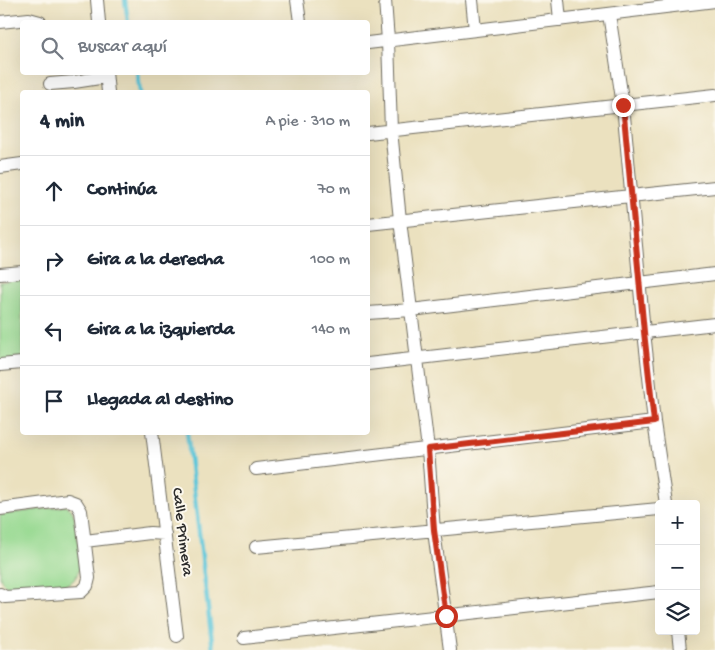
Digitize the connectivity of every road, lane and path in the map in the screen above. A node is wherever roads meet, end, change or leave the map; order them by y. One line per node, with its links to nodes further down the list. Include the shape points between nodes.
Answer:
1 (97, 0): 10 (street)
2 (297, 0): 11 (street)
3 (385, 0): 15 (street)
4 (472, 0): 14 (street)
5 (558, 0): 12 (street)
6 (715, 1): 7 (street)
7 (648, 4): 8 (street)
8 (609, 14): 12 (street); 21 (street)
9 (33, 20): 13 (street)
10 (100, 20)
11 (300, 20)
12 (560, 20): 14 (street)
13 (0, 22)
14 (475, 30): 15 (street)
15 (388, 40): 16 (street); 22 (street)
16 (370, 43)
17 (106, 75): 18 (street); 19 (street)
18 (50, 83)
19 (108, 90)
20 (715, 95): 21 (street)
21 (623, 105): 22 (street); 27 (street)
22 (391, 130): 23 (street); 28 (street)
23 (370, 133)
24 (20, 164): 25 (street)
25 (0, 167)
26 (715, 187): 27 (street)
27 (632, 196): 28 (street); 33 (street)
28 (400, 220): 29 (street); 34 (street)
29 (370, 224)
30 (20, 272): 31 (street)
31 (0, 274)
32 (715, 274): 33 (street)
33 (640, 282): 34 (street); 37 (street)
34 (411, 310): 35 (street); 38 (street)
35 (370, 313)
36 (715, 324): 37 (street)
37 (644, 332): 38 (street); 42 (street)
38 (417, 358): 40 (street); 44 (street)
39 (20, 363): 41 (street)
40 (370, 364)
41 (0, 366)
42 (654, 422): 44 (street); 46 (street)
43 (152, 435): 50 (street, Calle Primera)
44 (428, 449): 45 (street); 49 (street)
45 (256, 469)
46 (665, 500)
47 (0, 509): 51 (street, via 68,500 76,503 81,511)
48 (655, 509): 49 (street)
49 (434, 530): 52 (street); 55 (street)
50 (165, 534): 51 (street); 57 (street, Calle Primera)
51 (85, 541): 54 (street, via 89,578 81,592 5,597)
52 (256, 547)
53 (655, 592): 55 (street)
54 (0, 594)
55 (446, 616): 58 (street); 59 (street)
56 (678, 635): 60 (street)
57 (177, 636)
58 (244, 638)
59 (450, 650)
60 (680, 650)

